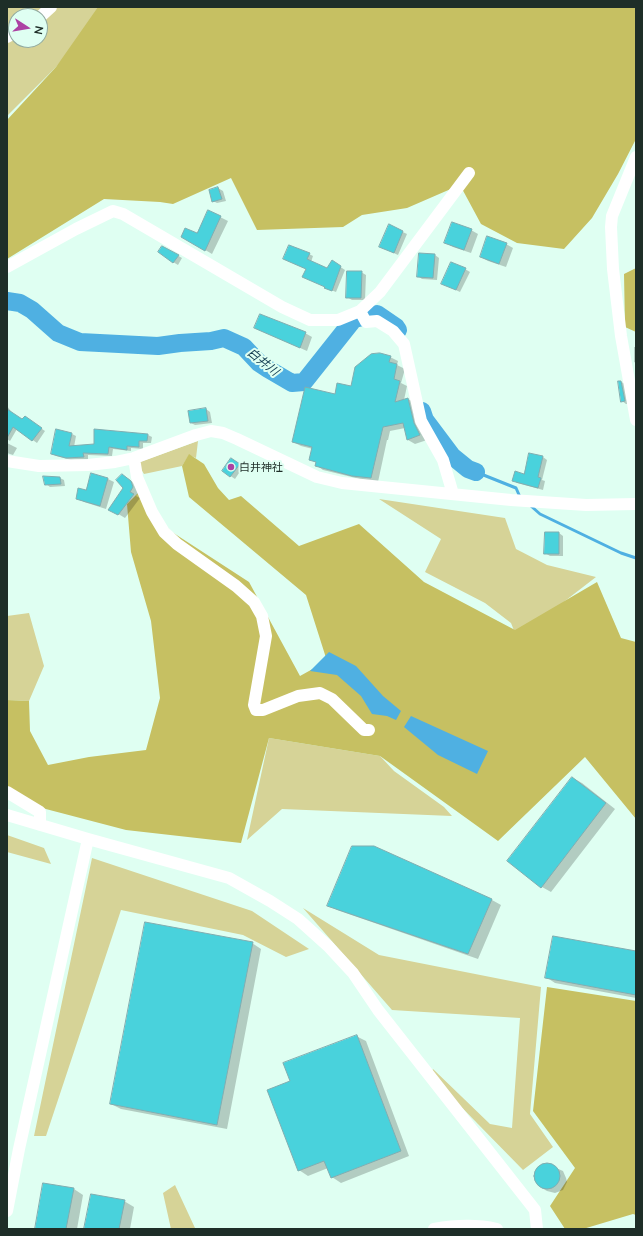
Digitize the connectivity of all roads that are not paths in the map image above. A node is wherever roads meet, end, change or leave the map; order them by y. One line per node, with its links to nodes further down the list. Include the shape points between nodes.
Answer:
1 (636, 157): 5 (street, via 612,216 611,227 621,336)
2 (469, 173): 4 (street, via 380,292)
3 (7, 267): 4 (street, via 113,211 123,214 282,307 310,320 338,320)
4 (360, 311): 8 (street, via 366,322 377,321 393,331 404,344 421,421 443,460)
5 (636, 420)
6 (134, 458): 7 (street, via 81,465 38,466); 8 (street, via 212,431 237,439 317,477 342,483); 10 (street, via 137,477 164,532 236,586 254,602 262,616 266,636 254,704 256,710 263,710 298,696 320,693 332,699 364,730)
7 (7, 461)
8 (453, 494): 9 (street, via 579,504)
9 (636, 504)
10 (369, 730)
11 (7, 792): 13 (street, via 40,812)
12 (7, 814): 13 (street)
13 (40, 825): 14 (street)
14 (88, 839): 15 (street, via 20,1141); 18 (street, via 229,878 298,919 328,946 352,973 378,1010 535,1210)
15 (7, 1211)
16 (434, 1229): 17 (street, via 468,1225)
17 (497, 1229)
18 (537, 1229)

